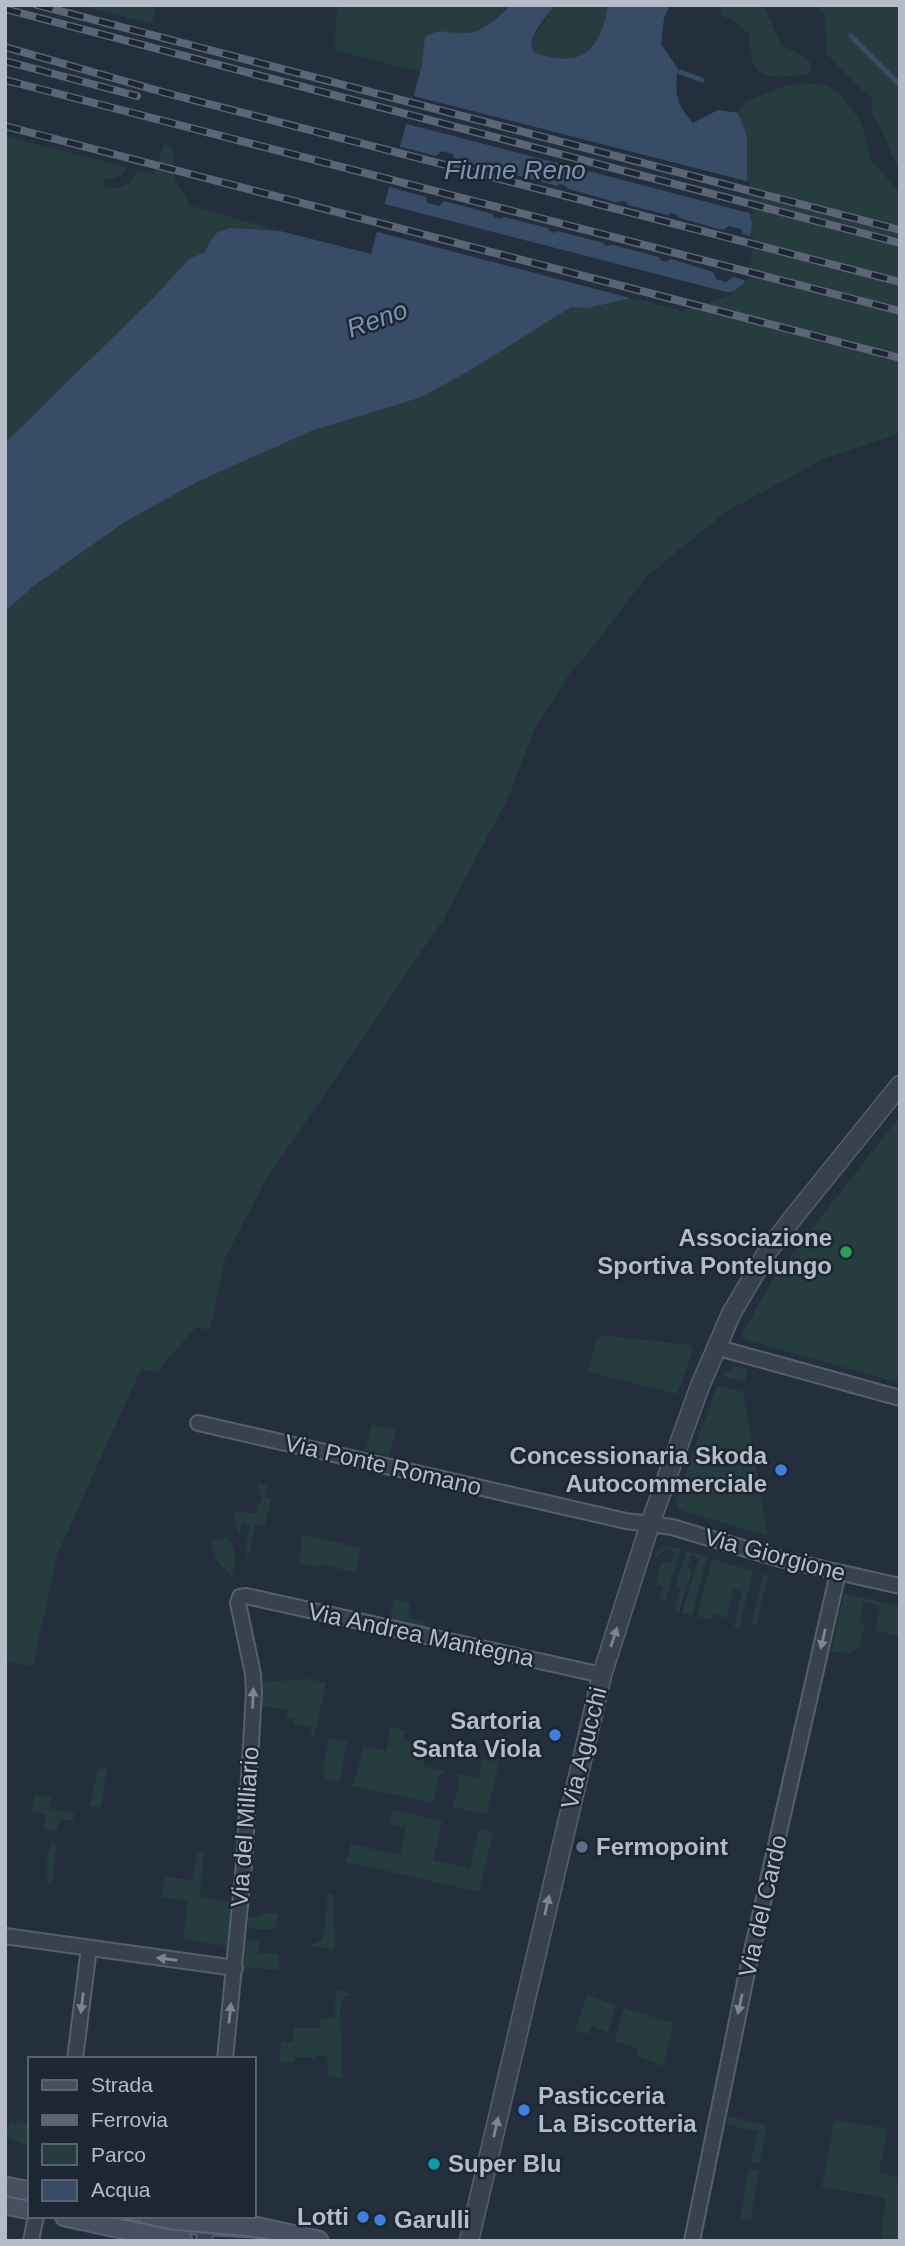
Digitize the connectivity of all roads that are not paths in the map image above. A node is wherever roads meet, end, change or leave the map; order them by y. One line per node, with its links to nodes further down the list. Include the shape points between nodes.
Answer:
1 (900, 1085): 2 (street, Via Agucchi, via 768,1251)
2 (715, 1347): 3 (street); 5 (street, Via Agucchi)
3 (900, 1398)
4 (198, 1423): 5 (street, Via Ponte Romano)
5 (650, 1524): 6 (street, Via Giorgione); 9 (street, Via Agucchi, one-way to 5)
6 (838, 1573): 7 (street, Via Giorgione); 27 (street, Via del Cardo, one-way to 27, via 743,1990)
7 (900, 1586)
8 (240, 1597): 9 (street, Via Andrea Mantegna); 12 (street, Via del Milliario, one-way to 8, via 254,1681)
9 (601, 1675): 26 (street, Via Agucchi, one-way to 9)
10 (5, 1936): 11 (street)
11 (89, 1948): 12 (street, one-way to 11); 13 (street, one-way to 13)
12 (234, 1968): 14 (street, Via del Milliario, one-way to 12)
13 (75, 2057)
14 (225, 2057)
15 (5, 2187): 16 (main road)
16 (28, 2192)
17 (5, 2204): 18 (main road)
18 (28, 2209)
19 (36, 2218): 23 (street)
20 (74, 2218): 24 (main road)
21 (159, 2218): 22 (main road)
22 (206, 2227): 25 (main road, via 255,2227)
23 (31, 2241)
24 (182, 2241)
25 (318, 2241)
26 (469, 2241)
27 (692, 2241)

